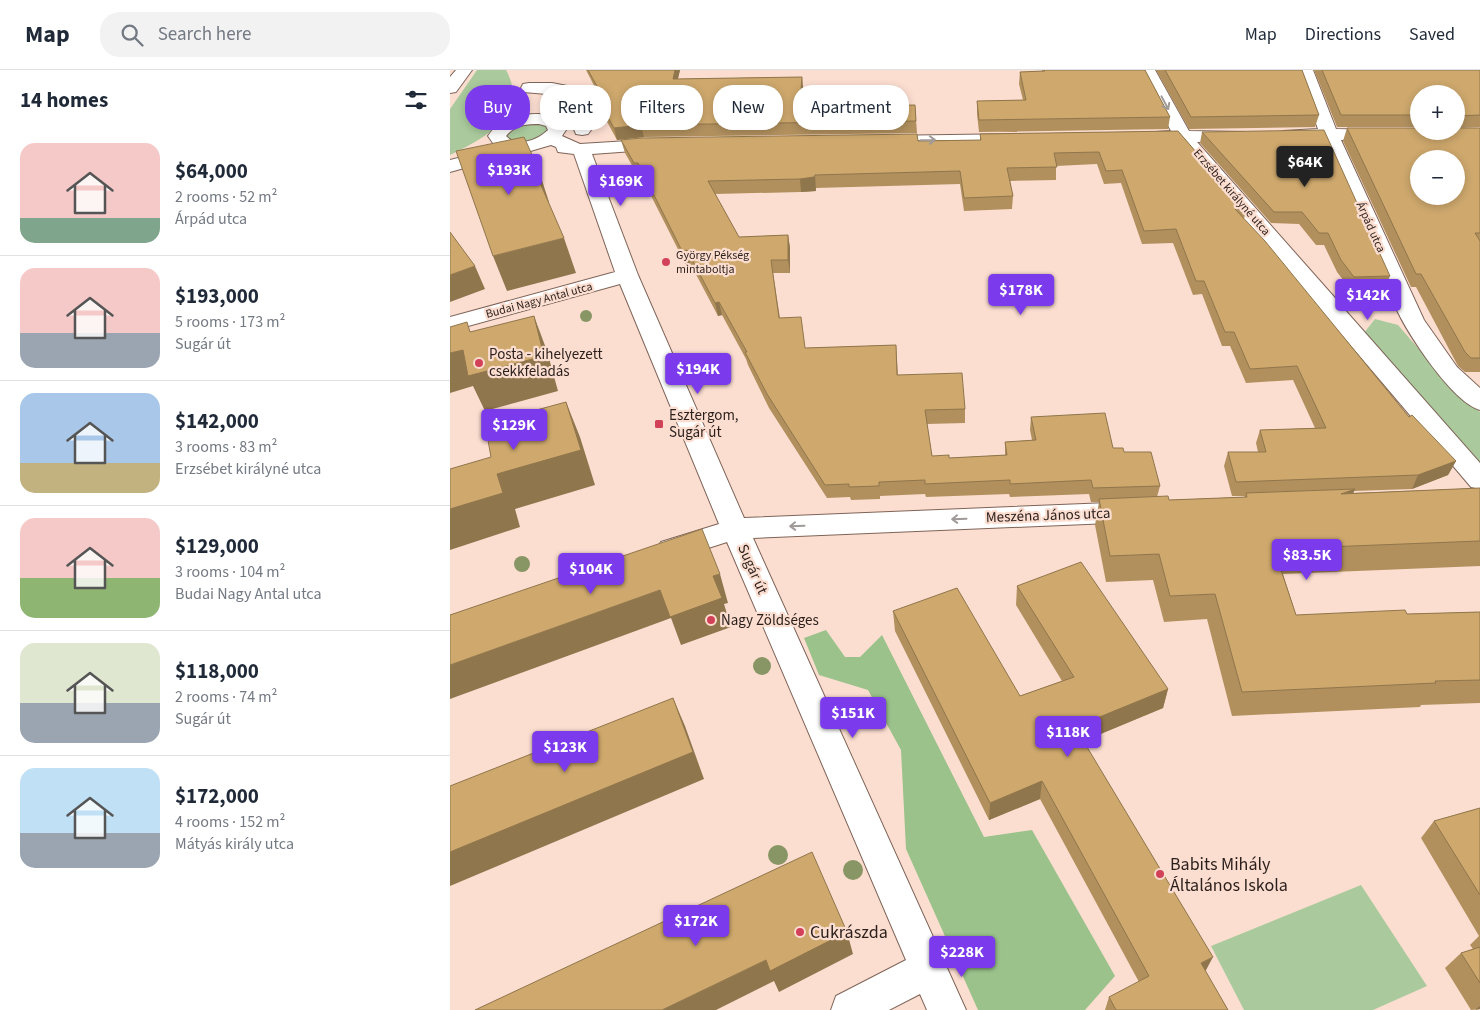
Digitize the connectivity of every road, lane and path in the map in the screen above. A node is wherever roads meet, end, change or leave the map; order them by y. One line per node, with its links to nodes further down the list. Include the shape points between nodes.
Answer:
1 (464, 70): 6 (street)
2 (1147, 70): 18 (street, Erzsébet királyné utca, one-way to 18)
3 (1305, 70): 13 (street, Árpád utca)
4 (520, 72): 5 (street)
5 (523, 85)
6 (450, 88)
7 (530, 101): 8 (street)
8 (540, 112)
9 (540, 120): 12 (street, via 520,121)
10 (504, 130): 12 (street)
11 (557, 130): 21 (street)
12 (501, 134): 21 (street, via 503,144); 24 (street)
13 (1329, 134): 14 (street); 15 (street); 26 (street, Árpád utca)
14 (1405, 134)
15 (1271, 135)
16 (1251, 136): 18 (street)
17 (1133, 137): 18 (street)
18 (1183, 137): 27 (street, Erzsébet királyné utca)
19 (1033, 139): 20 (street, one-way to 19)
20 (864, 141)
21 (535, 143): 23 (street); 24 (street)
22 (674, 144): 23 (street, via 612,146)
23 (582, 151): 25 (street, Sugár út)
24 (450, 165)
25 (628, 275): 28 (street, Budai Nagy Antal utca); 32 (street, Sugár út)
26 (1403, 299): 27 (street); 29 (street, via 1413,321 1449,372)
27 (1330, 305): 30 (street, Erzsébet királyné utca)
28 (450, 324)
29 (1480, 402)
30 (1480, 480)
31 (1162, 510): 32 (street, Meszéna János utca, one-way to 32)
32 (735, 529): 33 (street, Meszéna János utca); 34 (street, Sugár út)
33 (651, 555)
34 (928, 969): 35 (street); 36 (street, Sugár út)
35 (850, 1010)
36 (947, 1010)

